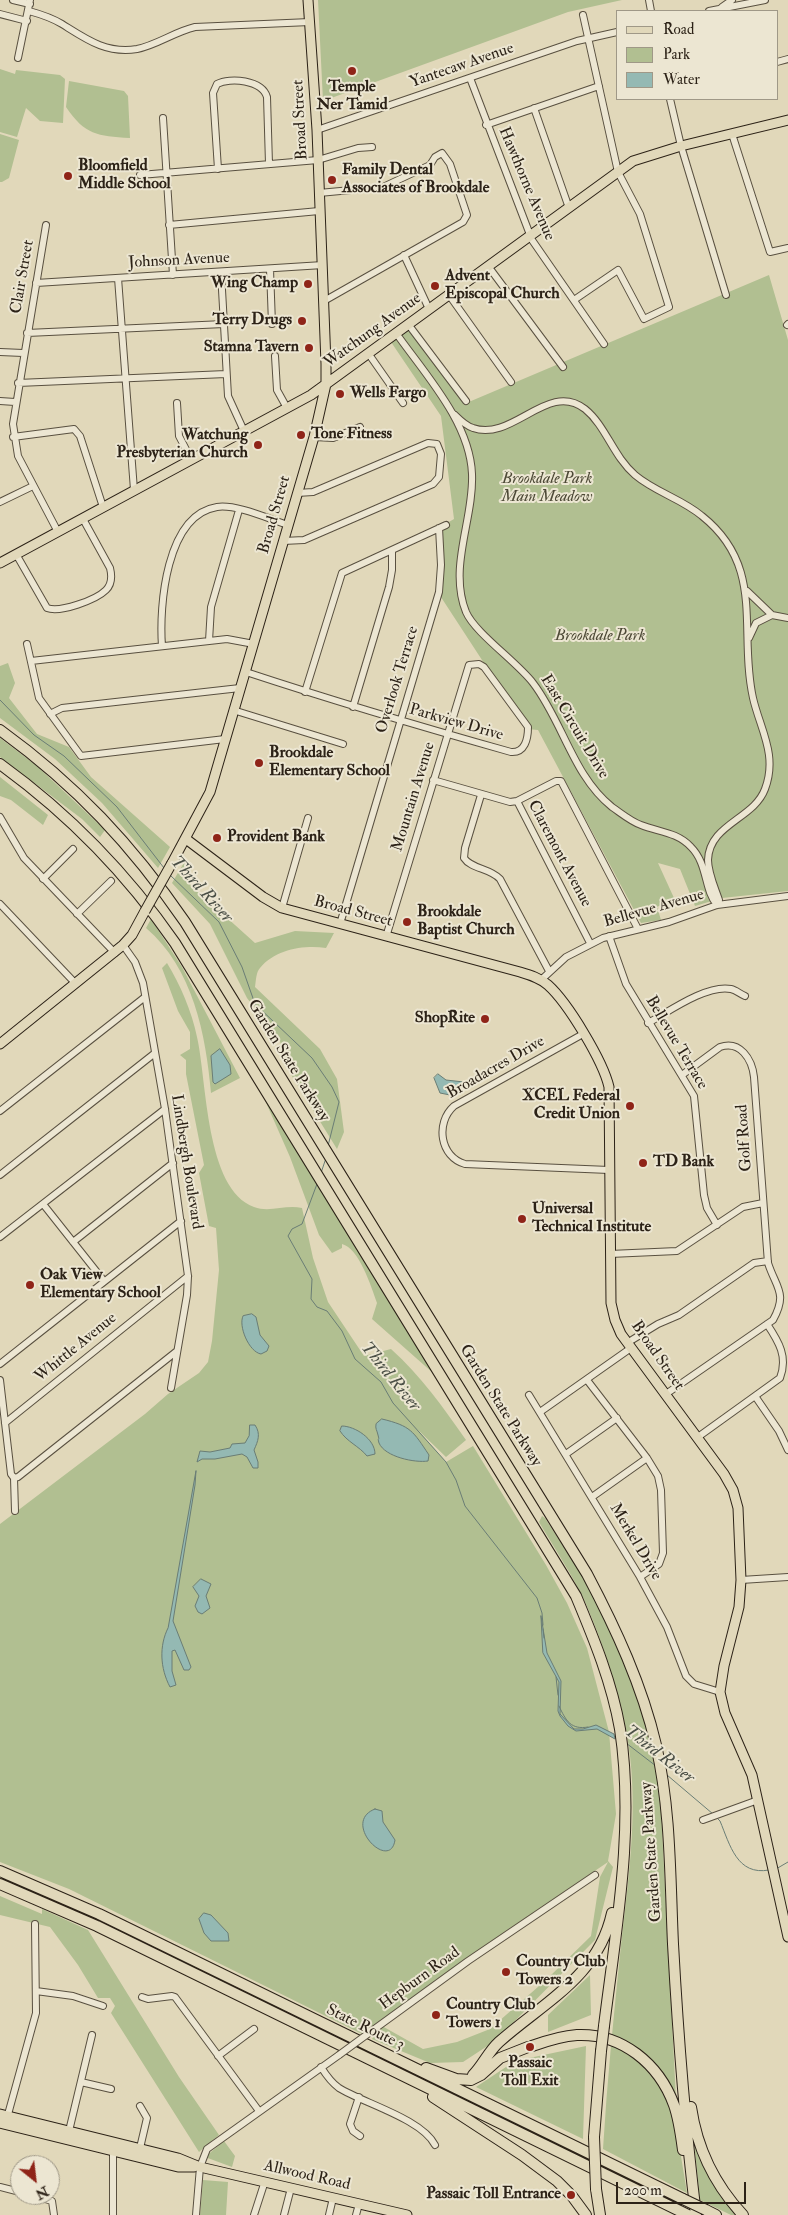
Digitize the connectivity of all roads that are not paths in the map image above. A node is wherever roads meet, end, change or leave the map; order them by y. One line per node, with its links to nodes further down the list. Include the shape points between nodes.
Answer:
1 (13, 0): 5 (street)
2 (308, 0): 11 (main road, Broad Street)
3 (732, 0): 6 (street)
4 (765, 0): 6 (street)
5 (30, 5): 10 (street); 11 (street, via 97,46 112,49 137,49 179,31 195,28)
6 (721, 8): 7 (street)
7 (713, 10)
8 (0, 14): 10 (street)
9 (583, 15): 13 (street)
10 (27, 21): 14 (street)
11 (310, 22): 22 (main road, Broad Street)
12 (616, 32): 13 (street, Yantecaw Avenue)
13 (588, 38): 15 (street, Yantecaw Avenue); 16 (street)
14 (18, 58)
15 (470, 78): 21 (street, Hawthorne Avenue); 22 (street, Yantecaw Avenue)
16 (599, 86): 18 (street); 29 (street)
17 (670, 100): 24 (street)
18 (534, 108): 21 (street); 33 (street)
19 (163, 118): 30 (street)
20 (788, 120): 23 (main road, Watchung Avenue)
21 (486, 125): 37 (street, Hawthorne Avenue)
22 (317, 130): 26 (main road, Broad Street)
23 (732, 134): 24 (main road, Watchung Avenue); 38 (street, via 770,252)
24 (681, 146): 29 (main road, Watchung Avenue, via 642,157); 48 (street)
25 (372, 147): 26 (street)
26 (318, 160): 27 (street); 32 (main road, Broad Street)
27 (269, 164): 28 (street); 28 (street, via 264,90 253,83 223,82 217,84 213,94)
28 (218, 169): 30 (street)
29 (618, 172): 33 (main road, Watchung Avenue); 49 (street, via 640,214 669,307 644,319 618,270)
30 (166, 173): 31 (street); 36 (street)
31 (140, 175)
32 (319, 193): 34 (main road, Broad Street); 39 (street, via 383,188 430,164 442,153 450,164 466,208 466,219)
33 (569, 208): 37 (main road, Watchung Avenue)
34 (319, 211): 36 (street); 40 (main road, Broad Street)
35 (46, 225): 46 (street, Clair Street)
36 (169, 226): 44 (street)
37 (530, 236): 41 (main road, Watchung Avenue); 49 (street, Hawthorne Avenue)
38 (788, 248)
39 (404, 255): 50 (street); 51 (street)
40 (323, 265): 42 (street, Johnson Avenue); 50 (main road, Broad Street)
41 (488, 266): 47 (main road, Watchung Avenue); 63 (street)
42 (270, 269): 43 (street, Johnson Avenue); 53 (street)
43 (221, 272): 44 (street, Johnson Avenue); 52 (street)
44 (173, 275): 45 (street, Johnson Avenue)
45 (118, 278): 46 (street, Johnson Avenue); 55 (street)
46 (36, 283): 56 (street, Clair Street)
47 (449, 295): 51 (main road, Watchung Avenue); 66 (street)
48 (726, 295)
49 (574, 300): 58 (street, Hawthorne Avenue)
50 (324, 301): 68 (main road, Broad Street)
51 (429, 309): 54 (main road, Watchung Avenue)
52 (224, 324): 55 (street); 64 (street)
53 (272, 324)
54 (408, 324): 57 (main road, Watchung Avenue); 69 (street)
55 (122, 328): 56 (street); 65 (street)
56 (27, 333): 60 (street, Clair Street)
57 (396, 333): 61 (main road, Watchung Avenue); 77 (street)
58 (604, 344)
59 (0, 352): 60 (street)
60 (23, 353): 67 (street, Clair Street)
61 (368, 354): 68 (main road, Watchung Avenue); 74 (street)
62 (275, 356): 75 (street, via 277,390)
63 (563, 366)
64 (226, 374): 65 (street); 79 (street, via 230,404)
65 (126, 378): 67 (street); 84 (street)
66 (511, 382)
67 (18, 384): 71 (street, Clair Street)
68 (326, 384): 72 (main road, Watchung Avenue); 76 (main road, Broad Street)
69 (466, 401)
70 (0, 402): 71 (street)
71 (15, 402): 80 (street, Clair Street)
72 (298, 402): 75 (main road, Watchung Avenue); 76 (main road, via 314,402)
73 (178, 403): 82 (street, via 179,436)
74 (403, 403)
75 (287, 408): 79 (main road, Watchung Avenue)
76 (320, 412): 81 (main road, Broad Street)
77 (454, 415): 98 (street, via 468,426 487,430 513,424 544,405 558,401 584,408 634,475 702,515 724,536 736,557); 135 (street, East Circuit Drive, via 472,471 472,493 460,564 460,585 467,613 479,630 534,684 599,794 639,824 673,834 697,854)
78 (360, 427): 81 (street, via 333,438)
79 (244, 430): 82 (main road, Watchung Avenue)
80 (13, 437): 83 (street, Clair Street, via 18,456); 87 (street, via 74,429 80,436)
81 (314, 437): 85 (main road, Broad Street)
82 (191, 459): 84 (main road, Watchung Avenue)
83 (33, 486): 86 (street); 93 (street, Clair Street)
84 (134, 490): 87 (main road, Watchung Avenue)
85 (297, 493): 90 (main road, Broad Street); 94 (street, via 313,492 428,443 434,442 439,446 440,474 433,484 304,540)
86 (0, 502)
87 (103, 508): 89 (main road, Watchung Avenue)
88 (240, 510): 90 (street); 102 (street, via 211,607); 105 (street, via 227,507 206,510 190,520 181,532 162,598)
89 (83, 518): 93 (main road, Watchung Avenue); 96 (street, via 112,576 106,590 88,601 61,609 47,608)
90 (288, 525): 94 (main road, Broad Street)
91 (446, 525): 92 (street)
92 (439, 528): 95 (street); 114 (street, Overlook Terrace, via 439,592)
93 (58, 532): 96 (main road, Watchung Avenue)
94 (283, 541): 104 (main road, Broad Street)
95 (392, 550): 110 (street, via 342,573); 111 (street, via 389,587)
96 (16, 554): 97 (main road, Watchung Avenue)
97 (0, 563)
98 (747, 591): 99 (street); 101 (street)
99 (772, 615): 100 (street); 101 (street, via 756,623)
100 (788, 618)
101 (748, 640): 135 (street, via 753,698 767,738 770,765 765,789 756,805 724,828 714,840 708,862 719,900)
102 (209, 641): 104 (street, via 234,639); 105 (street)
103 (27, 644): 106 (street)
104 (254, 644): 108 (main road, Broad Street)
105 (162, 646): 106 (street)
106 (31, 661): 113 (street, via 39,698)
107 (469, 666): 117 (street, Mountain Avenue); 117 (street, Parkview Drive, via 479,664 484,667 528,727 527,739 522,749 515,753)
108 (246, 672): 109 (main road, Broad Street); 110 (street, Parkview Drive)
109 (240, 688): 112 (main road, Broad Street); 113 (street, via 62,708)
110 (305, 692): 111 (street, Parkview Drive)
111 (353, 707): 114 (street, Parkview Drive)
112 (234, 710): 118 (main road, Broad Street); 119 (street)
113 (50, 714): 118 (street, via 81,756)
114 (399, 721): 117 (street, Parkview Drive); 138 (street, Overlook Terrace)
115 (0, 723): 120 (highway)
116 (0, 730): 120 (highway, Garden State Parkway)
117 (447, 734): 123 (street, Mountain Avenue)
118 (225, 739): 129 (main road, Broad Street, via 210,792)
119 (343, 744)
120 (39, 758): 207 (highway, Garden State Parkway, via 103,817 161,888 193,935 587,1574 615,1626 652,1729 660,1761)
121 (0, 764): 125 (highway, Garden State Parkway)
122 (0, 771): 125 (highway)
123 (433, 780): 124 (street, Claremont Avenue); 141 (street, Mountain Avenue)
124 (481, 795): 126 (street, Claremont Avenue); 145 (street, via 464,858 501,880)
125 (49, 801): 199 (highway, Garden State Parkway, via 97,845 157,917 207,993 576,1596 603,1664 619,1727 626,1814)
126 (517, 801): 139 (street, via 561,781); 142 (street, Claremont Avenue)
127 (0, 817): 131 (street, via 24,858)
128 (308, 818): 136 (street)
129 (186, 839): 136 (main road, Broad Street); 143 (main road, bridge)
130 (74, 849): 131 (street)
131 (43, 879): 137 (street)
132 (112, 881): 137 (street)
133 (788, 896): 135 (street, Bellevue Avenue)
134 (0, 904): 147 (street)
135 (717, 905): 139 (street, Bellevue Avenue, via 670,922)
136 (282, 908): 138 (main road, Broad Street)
137 (77, 914): 144 (street)
138 (340, 924): 141 (main road, Broad Street)
139 (638, 929): 140 (street, Bellevue Avenue)
140 (609, 936): 142 (street, Bellevue Avenue); 150 (street, Bellevue Terrace, via 621,974)
141 (386, 937): 146 (main road, Broad Street)
142 (590, 943): 145 (street, Bellevue Avenue)
143 (123, 946): 144 (main road); 149 (street, Lindbergh Boulevard, via 139,973)
144 (115, 952): 147 (main road)
145 (549, 971): 146 (street, Bellevue Avenue)
146 (541, 980): 151 (main road, Broad Street, via 563,1001)
147 (76, 984): 152 (main road)
148 (745, 996): 150 (street, via 731,989 714,990)
149 (145, 997): 153 (street, Lindbergh Boulevard); 156 (street)
150 (648, 1023): 154 (street, Bellevue Terrace)
151 (583, 1034): 158 (main road, Broad Street, via 603,1069 609,1087); 158 (street, Broadacres Drive, via 454,1106 444,1122 444,1143 450,1155 465,1164)
152 (0, 1044)
153 (155, 1053): 155 (street, Lindbergh Boulevard); 159 (street)
154 (682, 1076): 160 (street, Golf Road, via 722,1046 734,1046 746,1056 754,1077); 163 (street, Bellevue Terrace, via 695,1102 706,1208)
155 (164, 1109): 157 (street, Lindbergh Boulevard); 161 (street)
156 (0, 1111)
157 (173, 1163): 162 (street, Lindbergh Boulevard); 165 (street)
158 (609, 1170): 166 (main road, Broad Street)
159 (0, 1175)
160 (764, 1203): 163 (street, via 743,1207); 167 (street, Golf Road)
161 (43, 1204): 164 (street); 165 (street)
162 (181, 1221): 168 (street, Lindbergh Boulevard); 169 (street)
163 (717, 1225): 166 (street, via 677,1251)
164 (0, 1237)
165 (73, 1242): 169 (street)
166 (610, 1254): 171 (main road, Broad Street, via 611,1303 615,1320)
167 (768, 1261): 170 (street, Golf Road, via 784,1292 783,1306); 171 (street, via 754,1263)
168 (188, 1276): 172 (street, Lindbergh Boulevard); 182 (street, Whittle Avenue)
169 (104, 1281): 173 (street)
170 (767, 1324): 177 (street); 179 (street, via 782,1345 786,1359 780,1378)
171 (629, 1346): 175 (street); 177 (main road, Broad Street)
172 (176, 1351): 176 (street, Lindbergh Boulevard); 187 (street)
173 (0, 1364)
174 (0, 1380): 182 (street)
175 (587, 1380): 180 (street); 181 (street)
176 (171, 1388)
177 (666, 1394): 183 (main road, Broad Street)
178 (529, 1395): 180 (street, Merkel Drive)
179 (755, 1396): 183 (street); 184 (street)
180 (540, 1412): 185 (street, Merkel Drive)
181 (617, 1418): 185 (street); 186 (street)
182 (5, 1423): 187 (street)
183 (698, 1437): 192 (main road, Broad Street, via 724,1474 736,1500)
184 (788, 1450)
185 (566, 1454): 188 (street, Merkel Drive)
186 (647, 1458): 188 (street); 190 (street, via 660,1482 663,1553 659,1564)
187 (14, 1478): 189 (street)
188 (592, 1497): 190 (street, Merkel Drive)
189 (15, 1511)
190 (640, 1576): 193 (street, Merkel Drive, via 667,1628 686,1676 694,1684)
191 (788, 1577): 192 (street)
192 (741, 1580): 193 (main road, Broad Street, via 739,1607)
193 (720, 1692): 194 (main road, Broad Street, via 725,1713 752,1775)
194 (758, 1800): 195 (street); 201 (main road, Broad Street)
195 (703, 1820)
196 (0, 1871): 202 (highway, State Route 3, via 85,1907)
197 (595, 1875): 211 (street, Hepburn Road, bridge, via 475,1956)
198 (0, 1884): 210 (highway, State Route 3, via 75,1916)
199 (621, 1884): 212 (highway, via 606,1937 592,1961 558,1995 497,2044 473,2076); 239 (highway, Garden State Parkway, bridge, via 594,2137)
200 (35, 1924): 203 (street)
201 (788, 1937)
202 (206, 1966): 212 (highway, via 259,1988 414,2064); 230 (highway, State Route 3, bridge, via 683,2199)
203 (36, 1991): 205 (street, via 73,1996); 218 (street, via 36,2013)
204 (142, 1997): 209 (street, via 172,1996)
205 (102, 2006)
206 (254, 2029): 209 (street)
207 (679, 2032): 230 (highway, Garden State Parkway); 240 (highway, via 691,2109 703,2153 721,2189)
208 (92, 2035): 213 (street)
209 (218, 2056): 217 (street)
210 (381, 2065): 229 (highway, State Route 3); 238 (highway, via 507,2145 557,2181)
211 (321, 2068): 215 (street, via 336,2085); 217 (street, Hepburn Road)
212 (460, 2080): 230 (highway, via 474,2079 500,2058 530,2046 572,2036 593,2036 627,2047 652,2067 663,2083 676,2112)
213 (81, 2082): 214 (street); 219 (street)
214 (111, 2089)
215 (359, 2097): 220 (street, via 349,2120 353,2131); 221 (street, via 420,2130)
216 (140, 2106): 223 (street, via 147,2118)
217 (259, 2111): 224 (street, Hepburn Road, via 207,2148)
218 (2, 2118): 219 (main road, Allwood Road); 222 (main road, Allwood Road)
219 (69, 2131): 222 (main road, Allwood Road)
220 (360, 2136)
221 (435, 2145)
222 (113, 2146): 223 (main road, Allwood Road); 224 (main road, Allwood Road, via 178,2167); 231 (street)
223 (140, 2148): 224 (main road, Allwood Road)
224 (200, 2167): 225 (main road, Allwood Road); 232 (street)
225 (265, 2181): 226 (main road, Allwood Road); 233 (street)
226 (291, 2188): 227 (main road, Allwood Road); 234 (street)
227 (333, 2198): 228 (main road, Allwood Road); 235 (street)
228 (359, 2204): 236 (street); 237 (main road, Allwood Road)
229 (683, 2213)
230 (703, 2214)
231 (113, 2215)
232 (196, 2215)
233 (254, 2215)
234 (284, 2215)
235 (329, 2215)
236 (356, 2215)
237 (407, 2215)
238 (586, 2215)
239 (600, 2215)
240 (743, 2215)

